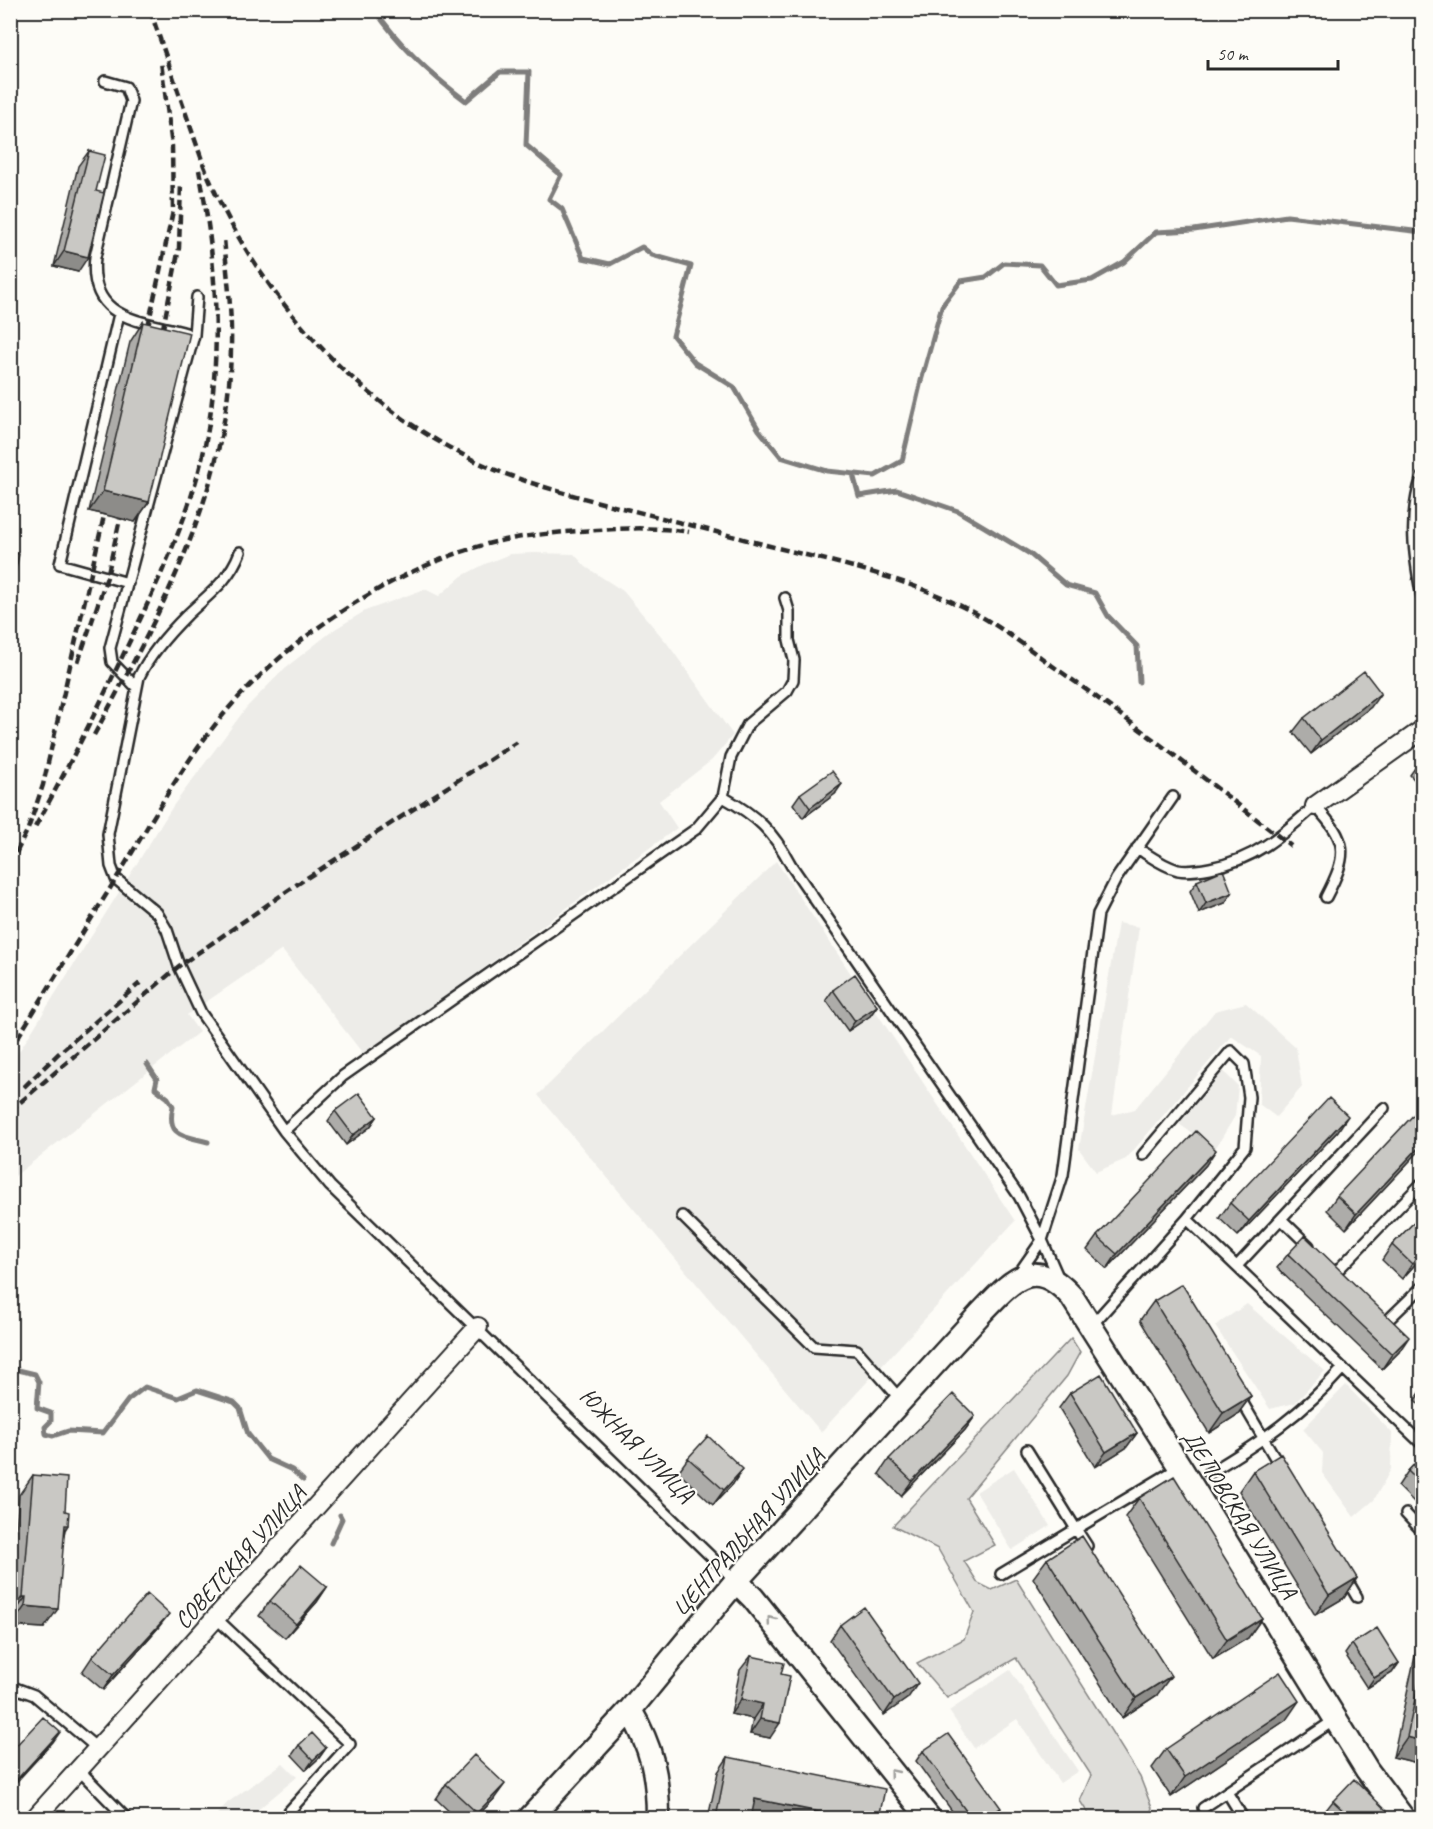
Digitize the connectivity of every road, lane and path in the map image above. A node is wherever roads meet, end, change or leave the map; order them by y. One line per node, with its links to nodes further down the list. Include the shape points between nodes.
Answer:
1 (105, 81): 3 (lane, via 126,87 131,101 93,271 97,292)
2 (197, 297): 4 (lane)
3 (119, 314): 4 (lane); 7 (lane, via 60,564)
4 (194, 335): 7 (lane)
5 (1422, 477): 8 (lane, via 1413,522)
6 (240, 552): 10 (lane, ЮЖНАЯ УЛИЦА, via 224,583 189,613 150,658)
7 (128, 583): 10 (lane, via 110,655 121,674)
8 (1422, 597)
9 (785, 598): 12 (lane, via 793,680 787,691 744,731 731,758)
10 (136, 687): 18 (lane, ЮЖНАЯ УЛИЦА, via 108,834 111,866 116,879 157,913 201,1013)
11 (1422, 730): 14 (street)
12 (723, 797): 18 (lane, via 696,829 343,1077); 24 (lane, via 765,824 774,835 1019,1196)
13 (1173, 797): 15 (lane)
14 (1315, 806): 15 (lane, via 1281,838 1256,854 1217,867 1176,870); 16 (lane, via 1337,831 1344,851)
15 (1137, 848): 24 (lane, via 1107,892 1098,914 1063,1175)
16 (1326, 897)
17 (1384, 1108): 23 (lane)
18 (284, 1131): 34 (lane, ЮЖНАЯ УЛИЦА, via 330,1186)
19 (1143, 1155): 22 (lane, via 1231,1051 1244,1064 1249,1097 1245,1147)
20 (1422, 1183): 28 (lane)
21 (682, 1216): 38 (lane, via 814,1347 857,1350)
22 (1187, 1219): 27 (lane); 35 (lane)
23 (1281, 1219): 25 (lane); 27 (lane)
24 (1042, 1239): 30 (lane); 31 (lane)
25 (1320, 1257)
26 (1328, 1264): 28 (lane)
27 (1237, 1266): 36 (lane)
28 (1336, 1272): 29 (lane)
29 (1345, 1280)
30 (1010, 1284): 31 (street, via 1033,1274); 38 (street, ЦЕНТРАЛЬНАЯ УЛИЦА)
31 (1062, 1286): 35 (street, ДЕПОВСКАЯ УЛИЦА)
32 (1422, 1287): 33 (lane, via 1390,1324)
33 (1378, 1313)
34 (478, 1327): 51 (lane, ЮЖНАЯ УЛИЦА); 53 (street, СОВЕТСКАЯ УЛИЦА)
35 (1090, 1327): 42 (street, ДЕПОВСКАЯ УЛИЦА)
36 (1343, 1368): 39 (lane); 40 (lane)
37 (1234, 1389): 39 (lane)
38 (903, 1401): 51 (street, ЦЕНТРАЛЬНАЯ УЛИЦА)
39 (1264, 1440): 43 (lane); 44 (lane)
40 (1422, 1444)
41 (1027, 1450): 46 (lane)
42 (1180, 1467): 46 (lane); 56 (street, ДЕПОВСКАЯ УЛИЦА)
43 (1209, 1473)
44 (1288, 1479)
45 (1406, 1514): 47 (lane)
46 (1076, 1529): 48 (lane); 50 (lane)
47 (1422, 1531)
48 (1095, 1559)
49 (1340, 1567): 52 (lane)
50 (1001, 1574)
51 (736, 1581): 55 (street, ЦЕНТРАЛЬНАЯ УЛИЦА); 61 (street, ЮЖНАЯ УЛИЦА, one-way to 51)
52 (1357, 1597)
53 (217, 1619): 57 (street, СОВЕТСКАЯ УЛИЦА); 64 (lane, via 350,1744)
54 (10, 1686): 57 (lane, via 34,1695)
55 (630, 1710): 65 (street, ЦЕНТРАЛЬНАЯ УЛИЦА); 66 (street, via 650,1746)
56 (1336, 1719): 59 (lane); 68 (street, ДЕПОВСКАЯ УЛИЦА)
57 (98, 1749): 58 (street, СОВЕТСКАЯ УЛИЦА)
58 (79, 1770): 62 (street, СОВЕТСКАЯ УЛИЦА); 63 (lane)
59 (1227, 1792): 60 (lane); 67 (lane)
60 (1203, 1808)
61 (926, 1817)
62 (35, 1818)
63 (126, 1818)
64 (283, 1818)
65 (530, 1818)
66 (658, 1818)
67 (1245, 1818)
68 (1403, 1818)

